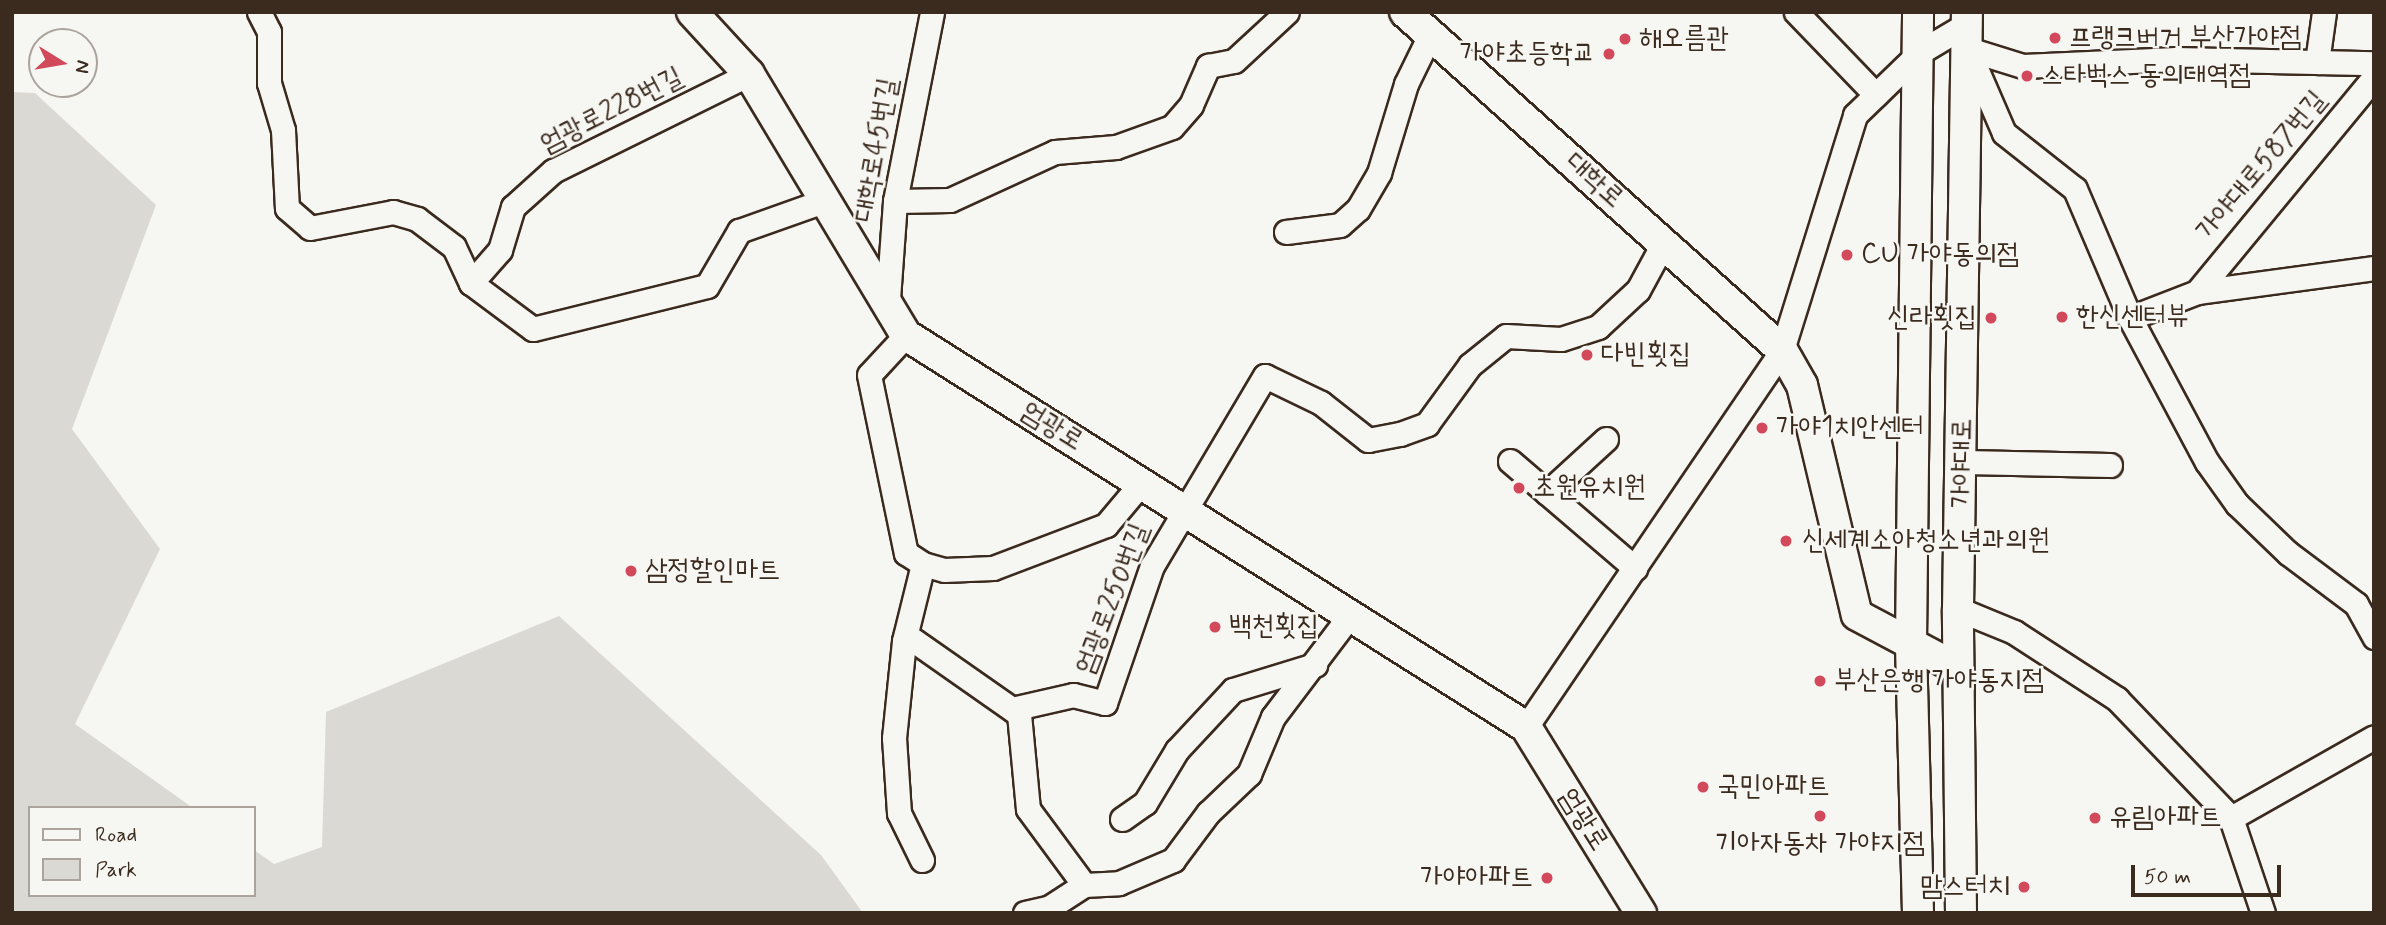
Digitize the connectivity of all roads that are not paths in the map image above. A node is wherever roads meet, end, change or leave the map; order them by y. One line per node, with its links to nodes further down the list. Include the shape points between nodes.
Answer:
1 (259, 12): 22 (street, via 269,32 269,83 283,130 287,208 310,228 393,212 417,219 454,247)
2 (692, 12): 14 (main road)
3 (932, 12): 17 (street, 대학로45번길)
4 (1287, 12): 17 (street, via 1234,61 1208,66 1191,105 1172,127 1116,147 1055,152 950,200)
5 (1405, 12): 10 (main road, 대학로)
6 (1796, 12): 16 (street)
7 (1918, 12): 11 (main road, 가야대로)
8 (2323, 12): 12 (street, 가야대로587번길)
9 (1967, 28): 11 (street); 12 (street, 가야대로587번길, via 2023,66); 25 (street, via 2004,133 2075,189); 30 (main road, 가야대로)
10 (1431, 33): 19 (street, via 1406,84 1379,173 1358,209 1340,225); 20 (main road, 대학로)
11 (1920, 52): 16 (street); 41 (main road, 가야대로)
12 (2317, 62): 13 (street, 가야대로587번길)
13 (2374, 63)
14 (749, 74): 18 (main road); 22 (street, 엄광로228번길, via 553,171 513,207 500,250)
15 (2374, 78): 23 (street, 가야대로587번길)
16 (1876, 95): 27 (street, via 1855,115)
17 (895, 201): 24 (street, 대학로45번길)
18 (821, 202): 22 (street, via 739,231 707,286 533,329); 24 (main road)
19 (1286, 232)
20 (1663, 244): 27 (main road, 대학로); 34 (street, via 1638,290 1598,327 1561,339 1506,336 1470,365 1427,424 1401,434 1368,440 1321,403 1265,376)
21 (2374, 268): 23 (street)
22 (471, 283)
23 (2197, 292): 25 (street)
24 (888, 299): 26 (main road)
25 (2130, 318): 40 (street, via 2237,504 2356,604)
26 (906, 335): 32 (main road, 엄광로); 36 (street, via 869,375 906,553)
27 (1782, 350): 35 (street); 41 (main road, 대학로, via 1802,385 1857,615)
28 (1606, 439): 33 (street)
29 (1510, 461): 33 (street)
30 (1964, 462): 31 (street); 37 (main road, 가야대로)
31 (2110, 465)
32 (1142, 482): 34 (main road, 엄광로); 36 (street, via 1107,525 1006,563 944,570)
33 (1547, 493): 35 (street)
34 (1183, 508): 38 (main road, 엄광로); 44 (street, 엄광로250번길, via 1152,566 1105,703 1073,695)
35 (1639, 561): 45 (street)
36 (923, 564): 39 (street)
37 (1958, 609): 43 (main road, 가야대로); 47 (street, via 2014,632 2117,699)
38 (1351, 614): 42 (street); 45 (main road, 엄광로)
39 (906, 635): 44 (street); 49 (street, via 894,738 899,813)
40 (2374, 637)
41 (1911, 643): 43 (main road, 대학로); 53 (main road, 가야대로)
42 (1315, 665): 48 (street, via 1233,690 1177,750 1145,803); 50 (street, via 1273,717 1249,774 1208,813 1174,860 1119,883)
43 (1957, 668): 54 (main road, 가야대로)
44 (1012, 709): 50 (street, via 1019,714 1028,755 1028,809)
45 (1526, 727): 52 (main road, 엄광로)
46 (2374, 737): 47 (street)
47 (2231, 818): 55 (street)
48 (1122, 819)
49 (922, 860)
50 (1084, 885): 51 (street, via 1050,907)
51 (1025, 913)
52 (1640, 913)
53 (1918, 913)
54 (1961, 913)
55 (2263, 913)

